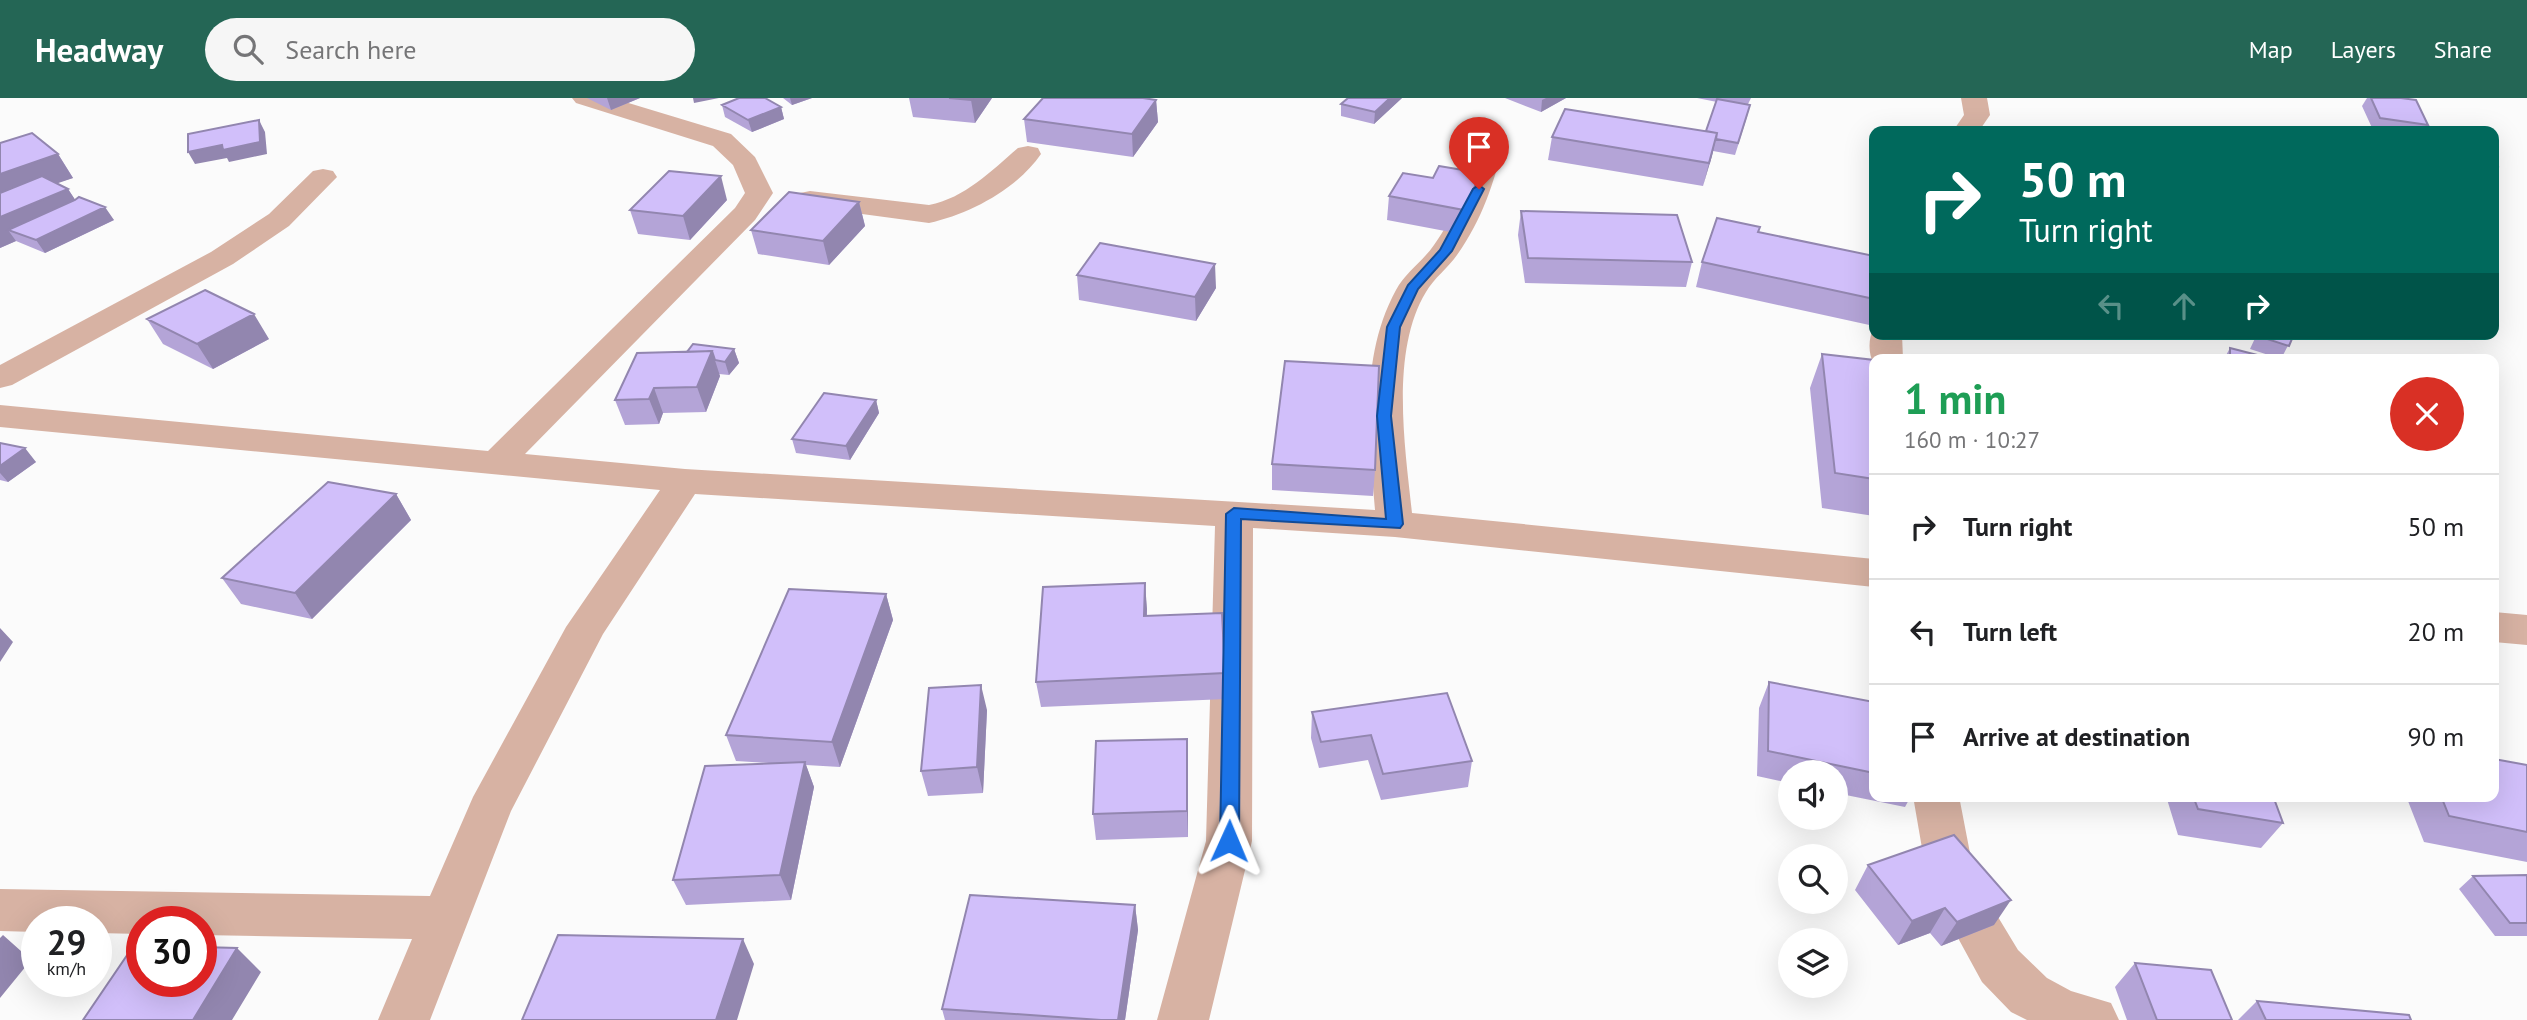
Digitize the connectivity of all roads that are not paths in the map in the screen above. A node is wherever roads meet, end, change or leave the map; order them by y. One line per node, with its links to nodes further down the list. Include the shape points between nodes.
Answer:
1 (585, 98): 7 (street, via 722,140 751,169)
2 (1974, 98): 3 (street, via 1978,115)
3 (1970, 126)
4 (1491, 142): 15 (street, via 1479,189 1464,220 1446,251 1412,288 1394,327 1384,416)
5 (1028, 154): 7 (street, via 969,203 948,212 929,214)
6 (323, 177): 8 (street, via 279,220 222,258)
7 (759, 193): 12 (street, via 745,214)
8 (0, 379)
9 (0, 416): 10 (street)
10 (53, 421): 11 (street); 12 (street)
11 (21, 447)
12 (496, 464): 13 (street)
13 (685, 481): 14 (street); 21 (street, via 586,627 489,810)
14 (1234, 514): 15 (street); 23 (street, via 1229,841)
15 (1395, 524): 16 (street)
16 (1867, 566)
17 (2499, 627): 18 (street)
18 (2527, 630)
19 (1937, 802): 24 (street, via 1952,883 2000,966 2029,995 2063,1013)
20 (0, 910): 21 (street)
21 (445, 919): 22 (street)
22 (404, 1020)
23 (1183, 1020)
24 (2093, 1020)

